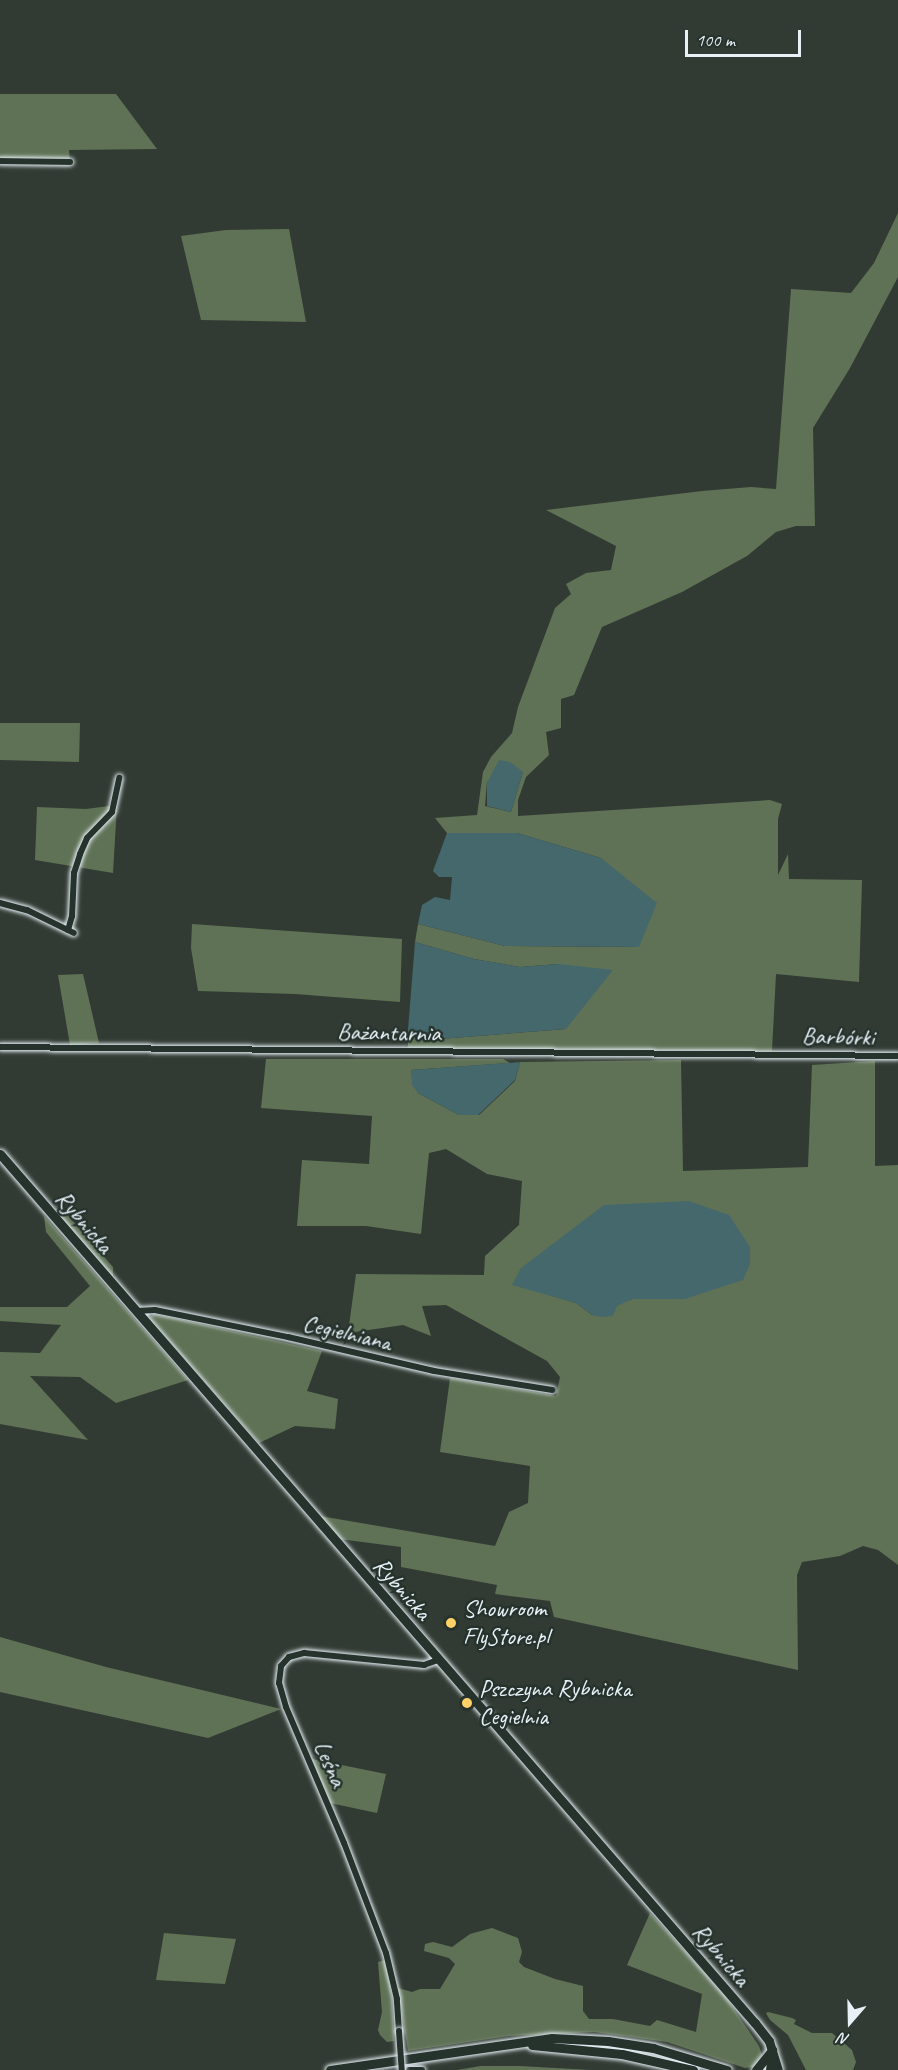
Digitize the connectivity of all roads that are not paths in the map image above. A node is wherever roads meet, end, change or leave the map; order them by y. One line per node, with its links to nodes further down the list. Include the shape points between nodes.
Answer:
1 (0, 161): 2 (street)
2 (70, 162)
3 (119, 778): 4 (street, via 112,812 87,838 74,873 71,932 27,910)
4 (0, 903)
5 (0, 1047): 6 (street, Bażantarnia)
6 (777, 1053): 7 (street, Barbórki)
7 (898, 1056)
8 (0, 1154): 9 (main road, Rybnicka)
9 (135, 1311): 10 (street, Cegielniana, via 155,1311 434,1371); 11 (main road, Rybnicka)
10 (552, 1390)
11 (438, 1660): 13 (main road, Rybnicka, via 755,2023); 16 (street, Leśna, bridge, via 424,1665 304,1653 289,1657 281,1666 279,1683 386,1953 397,1999)
12 (523, 2044): 15 (main road); 19 (main road, via 605,2051); 20 (main road, via 552,2038 621,2042 672,2052)
13 (772, 2050): 14 (main road); 21 (main road)
14 (773, 2069)
15 (330, 2070)
16 (402, 2070)
17 (409, 2070): 18 (street)
18 (422, 2070)
19 (693, 2070)
20 (727, 2070)
21 (756, 2070)

